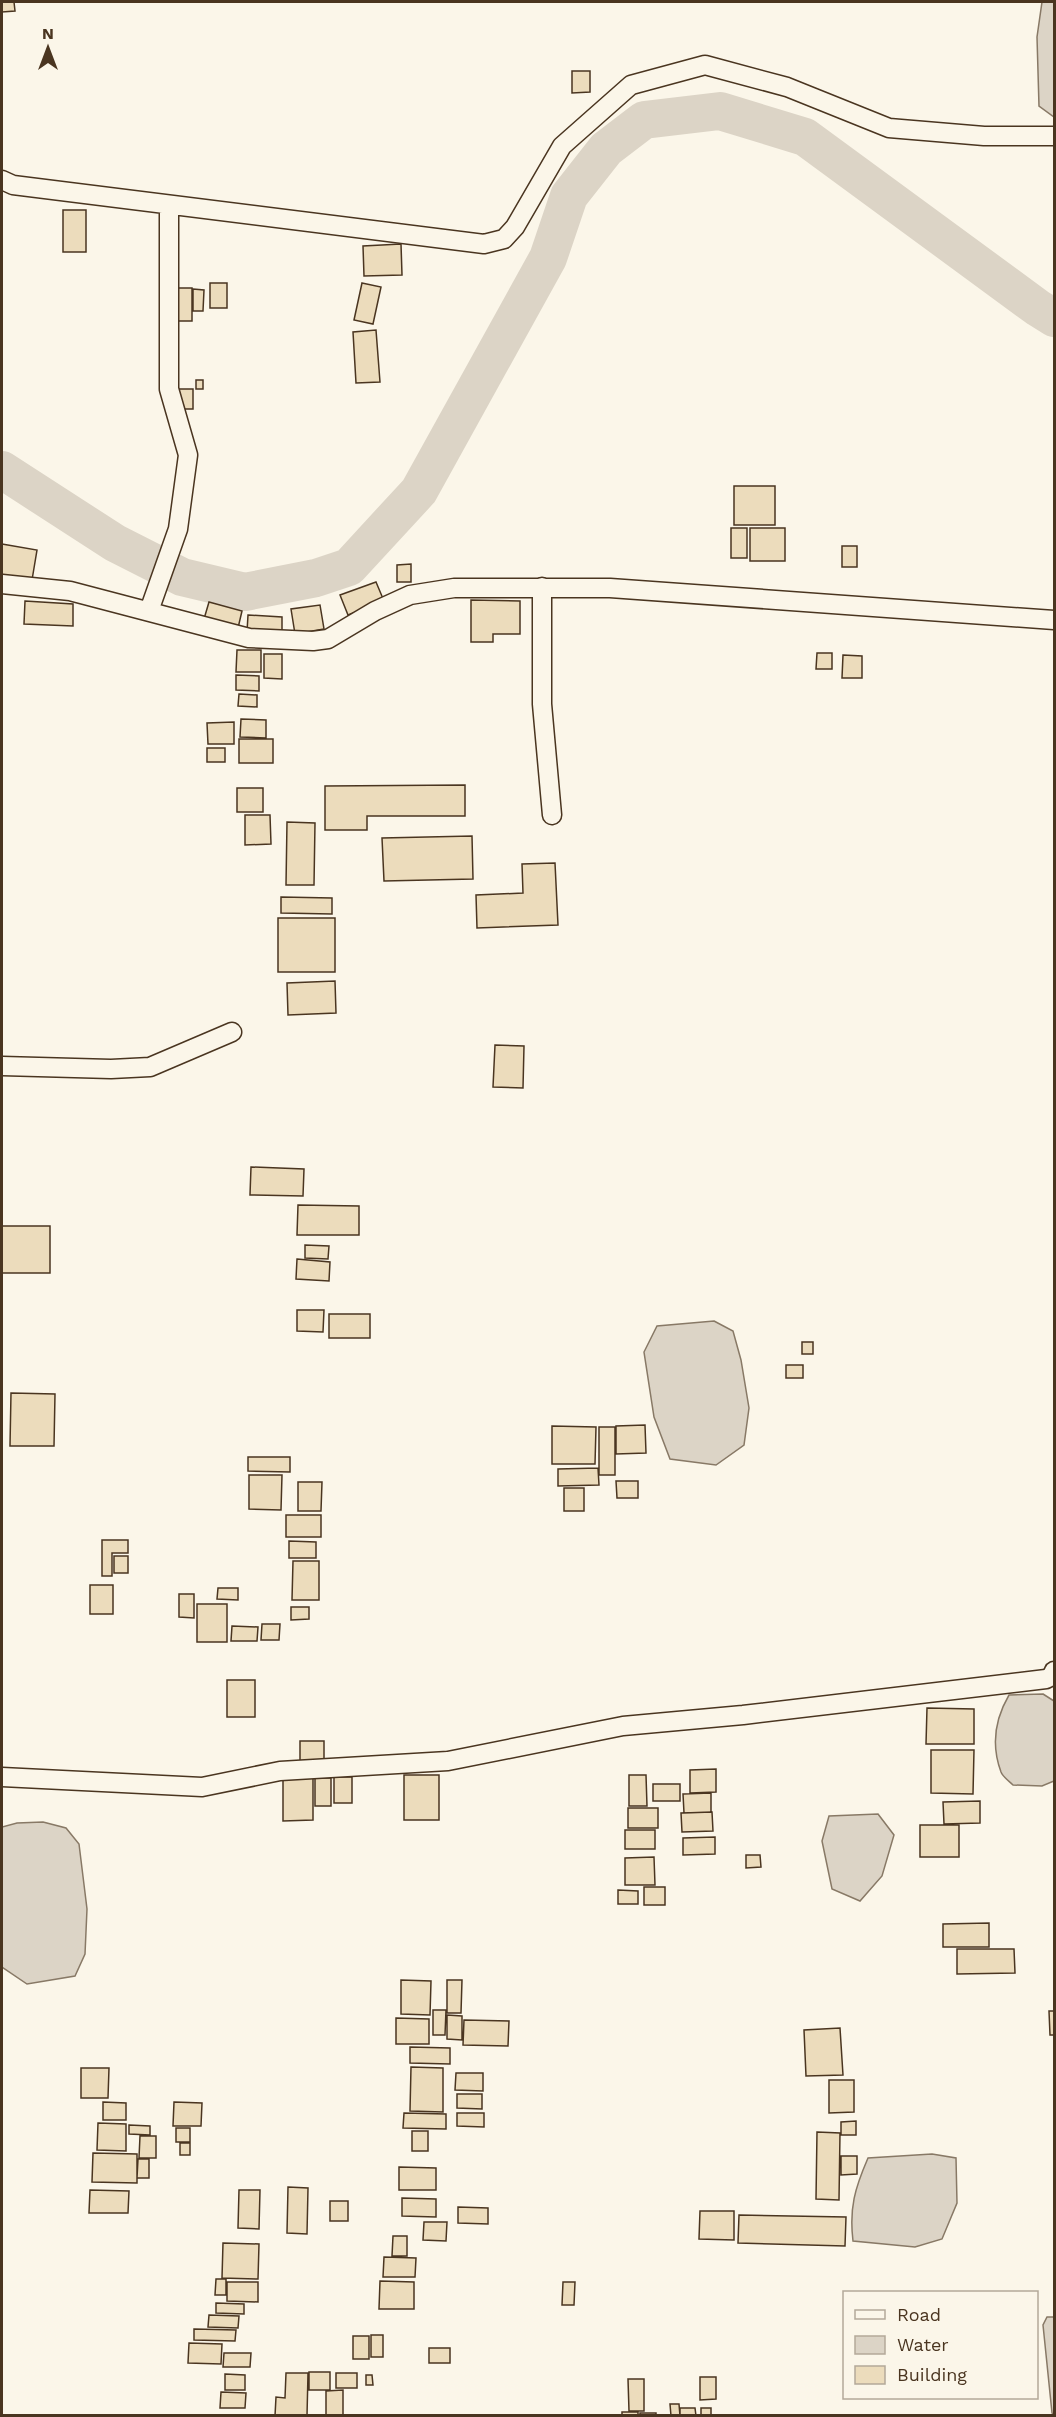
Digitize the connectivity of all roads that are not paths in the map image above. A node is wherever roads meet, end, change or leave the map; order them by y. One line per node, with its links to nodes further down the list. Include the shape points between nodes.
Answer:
1 (1054, 136): 3 (street, via 984,136 889,128 787,87 705,65 631,85 562,146 504,239 484,244)
2 (2, 180): 3 (street, via 13,185)
3 (169, 206): 6 (street, via 170,389 188,455 178,529)
4 (2, 584): 6 (street, via 70,591)
5 (542, 587): 6 (street, via 454,588 410,595 328,639 313,641 249,638); 7 (street, via 621,588); 8 (street, via 542,704)
6 (151, 606)
7 (1054, 620)
8 (552, 815)
9 (232, 1032): 10 (street, via 150,1067)
10 (2, 1066)
11 (1054, 1671): 12 (street, via 1046,1679 623,1726 448,1761 280,1771 202,1787)
12 (2, 1777)

